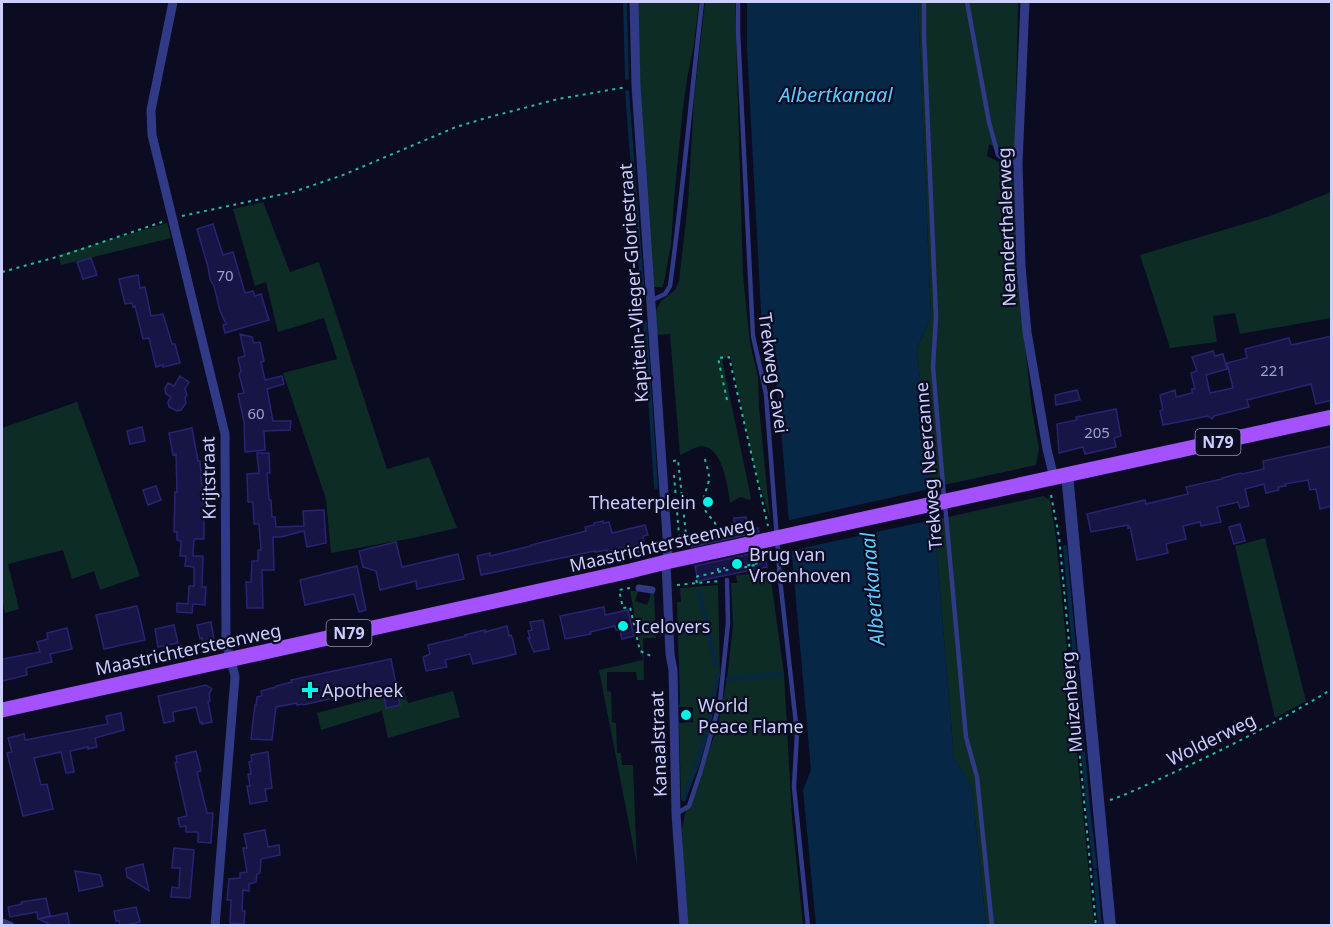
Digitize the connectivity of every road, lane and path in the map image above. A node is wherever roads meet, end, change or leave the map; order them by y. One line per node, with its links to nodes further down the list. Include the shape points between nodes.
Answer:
1 (173, 2): 10 (street, Krijtstraat, via 151,110 152,135)
2 (634, 2): 8 (street, Kapitein-Vlieger-Gloriestraat)
3 (702, 2): 12 (lane, via 670,286 665,294)
4 (738, 2): 20 (lane, Trekweg Cavei, via 753,336 766,394)
5 (924, 2): 46 (lane, Trekweg Neercanne, via 936,316 933,367 966,737 977,777)
6 (967, 2): 9 (lane, via 998,155)
7 (1025, 2): 9 (street, Neanderthalerweg)
8 (636, 86): 10 (path, via 558,99 486,118 293,192); 12 (street, Kapitein-Vlieger-Gloriestraat)
9 (1018, 163): 18 (street, Neanderthalerweg, via 1027,332 1047,449)
10 (173, 218): 11 (path); 36 (street, Krijtstraat, via 225,434 226,639)
11 (2, 272)
12 (650, 301): 25 (street, Kapitein-Vlieger-Gloriestraat)
13 (727, 400): 20 (path, via 718,358 729,357 767,526)
14 (1332, 417): 18 (main road, Maastrichtersteenweg / N79)
15 (705, 459): 21 (path, via 709,479 704,506 717,530)
16 (673, 460): 23 (path, via 678,460)
17 (674, 471): 22 (path)
18 (1060, 476): 23 (main road, Maastrichtersteenweg / N79); 39 (street, Muizenberg)
19 (1051, 495): 47 (path, Muizenberg, via 1059,537)
20 (776, 525): 45 (lane, Trekweg Cavei, via 797,733 794,787)
21 (713, 543)
22 (680, 548)
23 (691, 551): 25 (main road, Maastrichtersteenweg / N79)
24 (763, 561): 32 (path, via 695,577)
25 (666, 562): 36 (main road, Maastrichtersteenweg / N79); 40 (street, Kanaalstraat)
26 (755, 565): 28 (path)
27 (725, 568): 28 (path, via 718,569)
28 (719, 573): 29 (path); 32 (path, via 719,581)
29 (713, 574)
30 (727, 580): 40 (lane, via 728,623 720,702 689,806)
31 (678, 584): 32 (path)
32 (697, 584)
33 (639, 588): 34 (street); 35 (path, via 619,590 623,608 630,607 640,651)
34 (652, 590)
35 (651, 656)
36 (231, 659): 38 (main road, Maastrichtersteenweg / N79); 43 (street, Krijtstraat, via 235,677)
37 (1332, 689): 39 (path, Wolderweg, via 1209,757)
38 (2, 710)
39 (1099, 804): 48 (street, Muizenberg)
40 (676, 813): 44 (street, Kanaalstraat)
41 (2, 923): 42 (street)
42 (9, 926)
43 (215, 926)
44 (684, 926)
45 (808, 926)
46 (992, 926)
47 (1096, 926)
48 (1110, 926)

